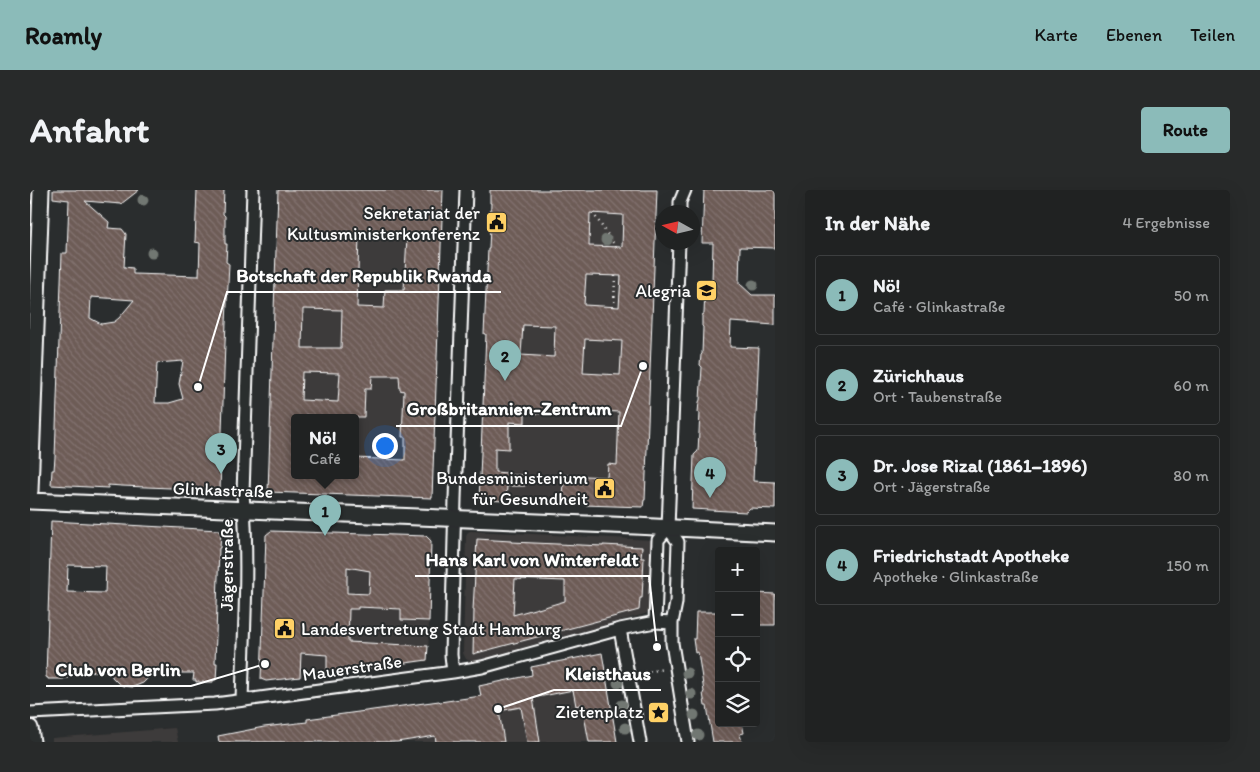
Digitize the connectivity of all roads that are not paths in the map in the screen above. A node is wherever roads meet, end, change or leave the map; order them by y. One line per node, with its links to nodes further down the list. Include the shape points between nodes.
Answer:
1 (41, 190): 9 (street)
2 (253, 190): 11 (street, Jägerstraße)
3 (466, 190): 12 (street)
4 (675, 190): 6 (street)
5 (685, 190): 7 (street)
6 (679, 205)
7 (681, 205)
8 (679, 250): 13 (street)
9 (30, 491)
10 (30, 501): 11 (street, Glinkastraße)
11 (244, 510): 12 (street, Glinkastraße); 19 (street, Jägerstraße)
12 (455, 519): 13 (street, Glinkastraße); 18 (street, via 451,656)
13 (668, 528): 14 (street, Glinkastraße); 15 (street, via 658,540); 16 (street, via 678,542)
14 (775, 533)
15 (655, 622): 16 (street, Mauerstraße); 17 (street, Mauerstraße)
16 (672, 624): 24 (street, via 672,643)
17 (620, 629): 18 (street, Mauerstraße); 23 (street)
18 (454, 672): 19 (street, Mauerstraße)
19 (242, 700): 20 (street, Mauerstraße)
20 (30, 713)
21 (30, 728): 22 (street)
22 (32, 742)
23 (640, 742)
24 (688, 742)

